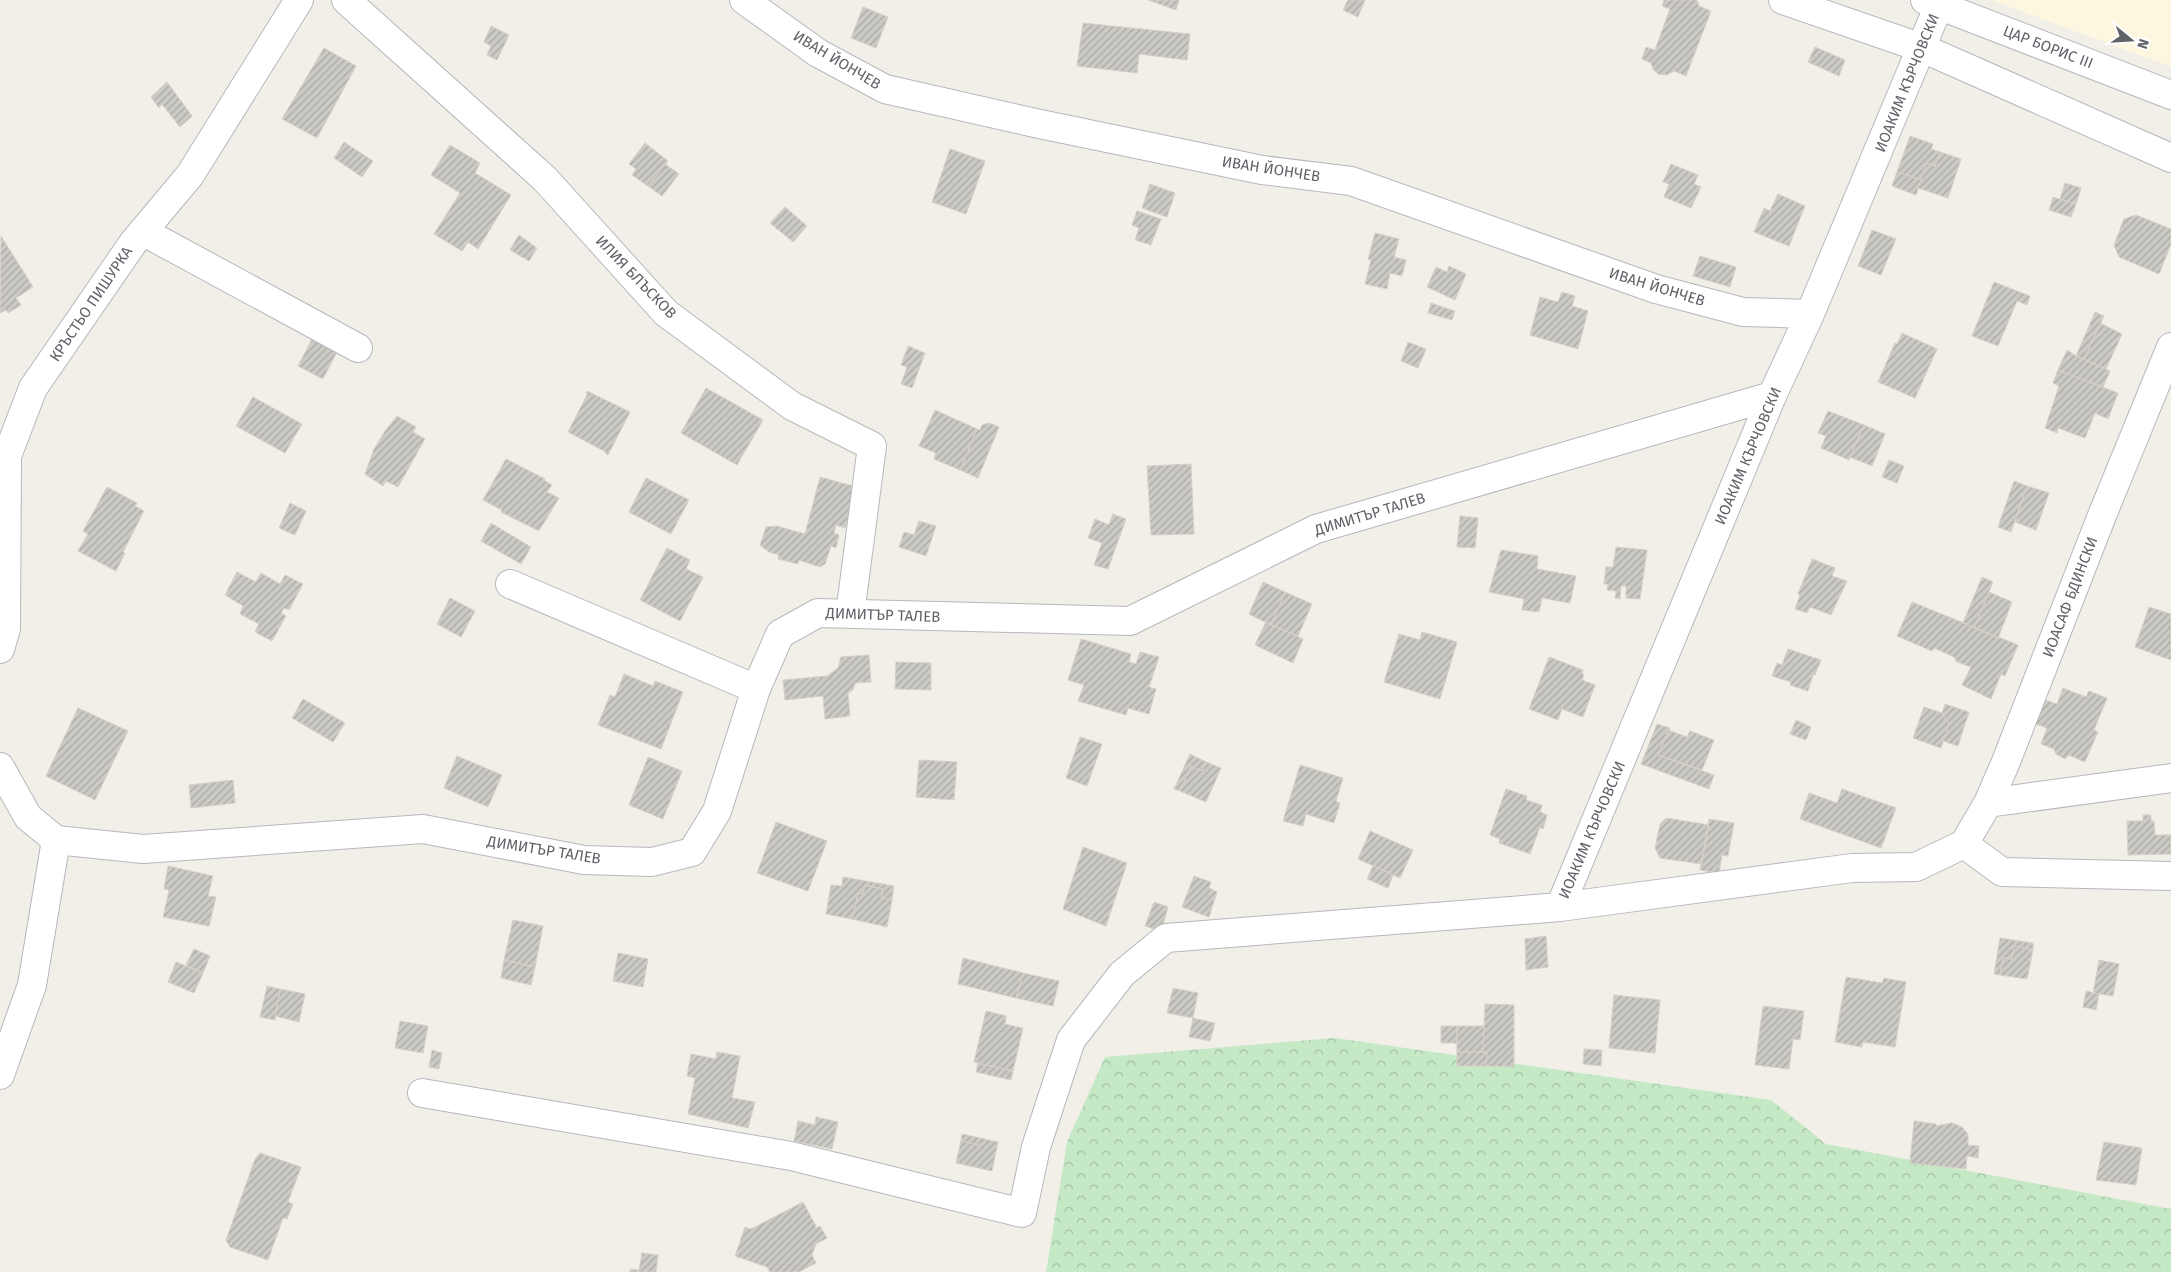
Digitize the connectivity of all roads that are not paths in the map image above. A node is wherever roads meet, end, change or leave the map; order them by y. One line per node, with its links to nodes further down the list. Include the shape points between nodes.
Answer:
1 (299, 0): 9 (street, КРЪСТЬО ПИШУРКА, via 190,175)
2 (346, 0): 15 (street, ИЛИЯ БЛЪСКОВ, via 545,179 666,313 792,406 872,446)
3 (744, 0): 10 (street, ИВАН ЙОНЧЕВ, via 818,53 885,89 1262,170 1351,181 1656,289 1743,312)
4 (1783, 0): 6 (street)
5 (1932, 3): 6 (street, ИОАКИМ КЪРЧОВСКИ); 7 (street, ЦАР БОРИС III)
6 (1922, 48): 8 (street); 10 (street, ИОАКИМ КЪРЧОВСКИ)
7 (2171, 95)
8 (2171, 158)
9 (144, 232): 12 (street); 16 (street, КРЪСТЬО ПИШУРКА, via 34,388 7,456 6,629)
10 (1810, 314): 13 (street, ИОАКИМ КЪРЧОВСКИ)
11 (2171, 347): 20 (street, ИОАСАФ БДИНСКИ)
12 (358, 348)
13 (1772, 396): 15 (street, ДИМИТЪР ТАЛЕВ, via 1316,529 1130,621); 24 (street, ИОАКИМ КЪРЧОВСКИ)
14 (510, 584): 17 (street)
15 (850, 614): 17 (street, ДИМИТЪР ТАЛЕВ, via 818,613 780,634)
16 (0, 649)
17 (756, 689): 21 (street, ДИМИТЪР ТАЛЕВ, via 717,811 707,828 692,852 652,862 584,860 423,830 143,849)
18 (0, 767): 21 (street, via 28,817)
19 (2171, 778): 20 (street)
20 (1988, 803): 22 (street, ИОАСАФ БДИНСКИ)
21 (56, 840): 25 (street, via 32,985)
22 (1964, 844): 23 (street, via 2002,872); 24 (street, via 1916,867 1852,868)
23 (2171, 876)
24 (1560, 907): 26 (street, via 1166,938 1122,974 1071,1040 1036,1147 1022,1213 791,1156)
25 (0, 1075)
26 (422, 1093)

